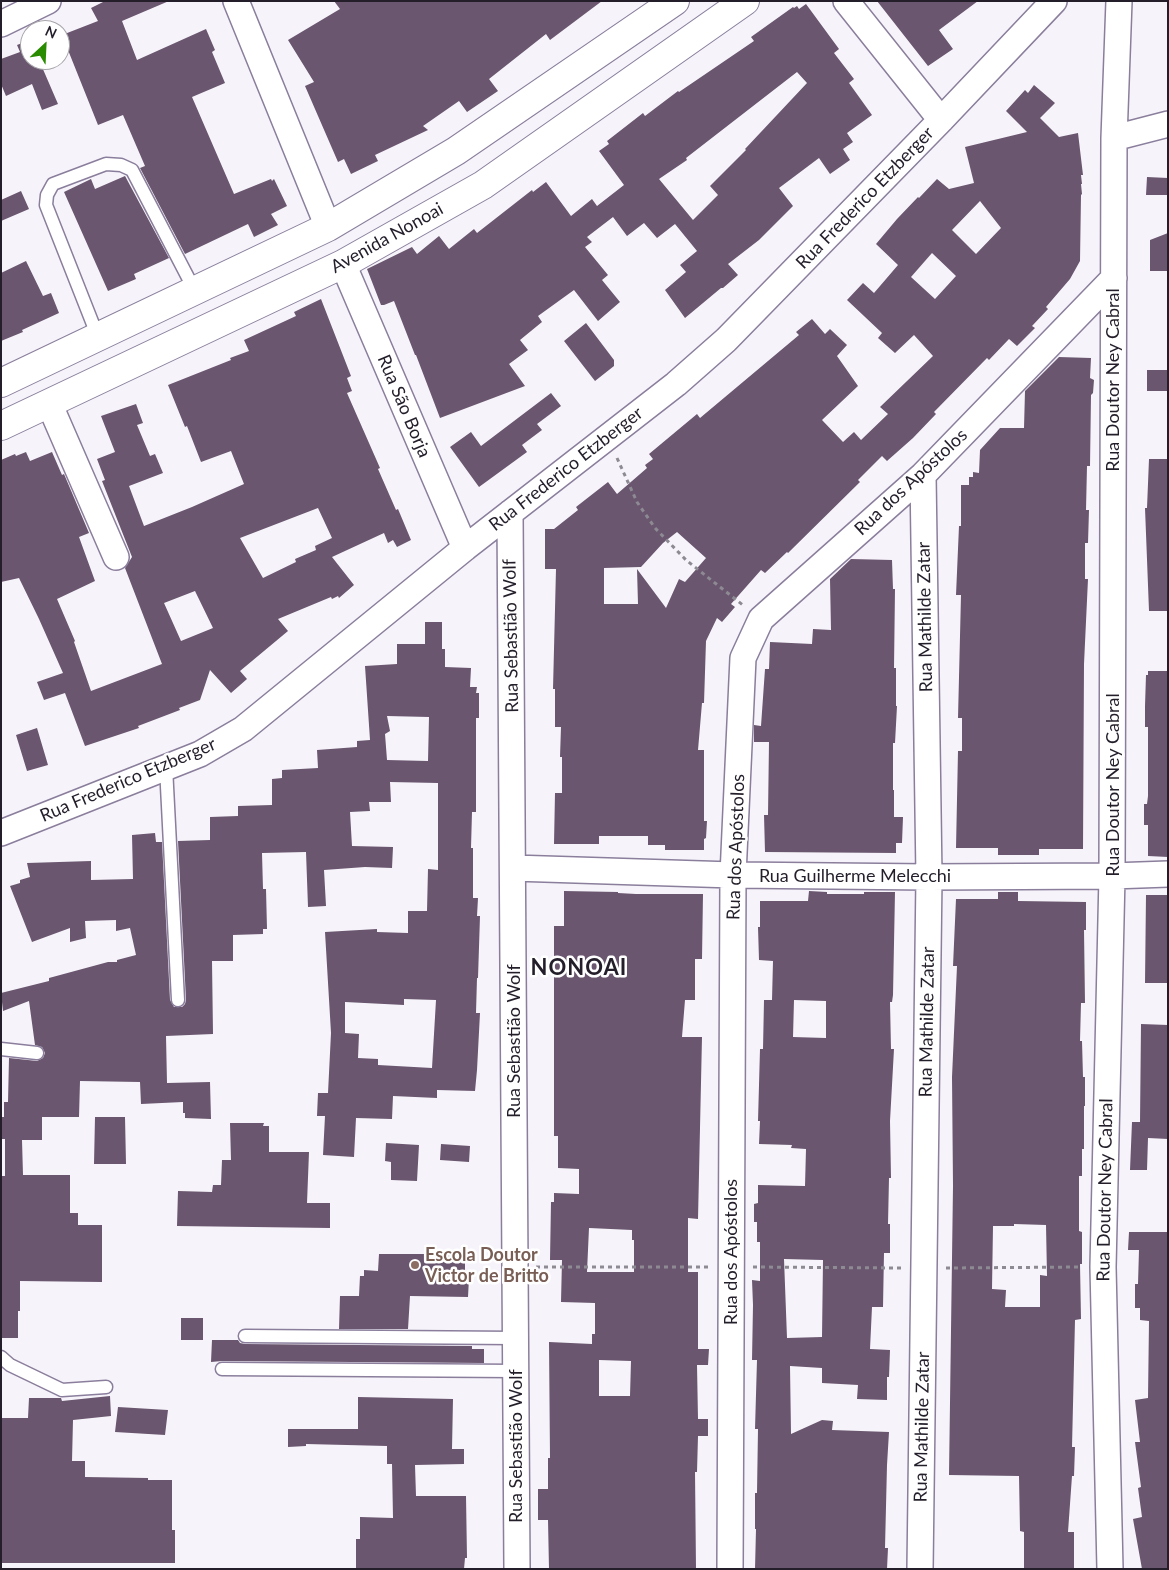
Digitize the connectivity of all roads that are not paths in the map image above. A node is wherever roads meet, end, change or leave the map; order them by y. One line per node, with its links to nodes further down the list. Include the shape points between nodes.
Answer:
1 (48, 1): 8 (street)
2 (236, 1): 12 (street)
3 (675, 1): 12 (main road, via 456,151)
4 (745, 1): 13 (main road, Avenida Nonoai, via 483,185)
5 (846, 1): 9 (street)
6 (1054, 1): 9 (street, Rua Frederico Etzberger)
7 (1119, 1): 11 (street, Rua Doutor Ney Cabral)
8 (1, 24)
9 (942, 120): 21 (street, Rua Frederico Etzberger, via 726,340 676,384)
10 (1168, 124): 11 (street)
11 (1114, 138): 14 (street, Rua Doutor Ney Cabral)
12 (328, 226): 15 (main road)
13 (342, 264): 18 (main road, Avenida Nonoai); 22 (street, Rua São Borja)
14 (1114, 278): 20 (street, Rua dos Apóstolos); 29 (street, Rua Doutor Ney Cabral)
15 (194, 290): 16 (main road); 16 (lane, via 132,170 106,164 53,184 46,205)
16 (98, 337): 17 (main road)
17 (1, 383)
18 (49, 403): 19 (main road, Avenida Nonoai); 23 (street)
19 (1, 426)
20 (923, 475): 28 (street, Rua dos Apóstolos, via 761,619 743,658); 30 (street, Rua Mathilde Zatar)
21 (510, 513): 22 (street, Rua Frederico Etzberger); 26 (street, Rua Sebastião Wolf)
22 (465, 548): 24 (street, Rua Frederico Etzberger, via 243,730 200,754)
23 (116, 557)
24 (166, 767): 25 (street, Rua Frederico Etzberger); 31 (lane)
25 (1, 833)
26 (513, 868): 28 (street, Rua Guilherme Melecchi); 35 (street, Rua Sebastião Wolf)
27 (1168, 874): 29 (street, Rua Guilherme Melecchi)
28 (733, 875): 30 (street, Rua Guilherme Melecchi); 41 (street, Rua dos Apóstolos)
29 (1112, 876): 30 (street, Rua Guilherme Melecchi); 43 (street, Rua Doutor Ney Cabral, via 1102,1267)
30 (929, 877): 42 (street, Rua Mathilde Zatar)
31 (178, 1000)
32 (1, 1048): 33 (lane)
33 (36, 1052)
34 (245, 1336): 35 (lane)
35 (516, 1338): 38 (street, Rua Sebastião Wolf)
36 (1, 1358): 39 (lane, via 62,1390)
37 (222, 1369): 38 (lane)
38 (516, 1371): 40 (street, Rua Sebastião Wolf)
39 (106, 1387)
40 (517, 1569)
41 (730, 1569)
42 (920, 1569)
43 (1110, 1569)

